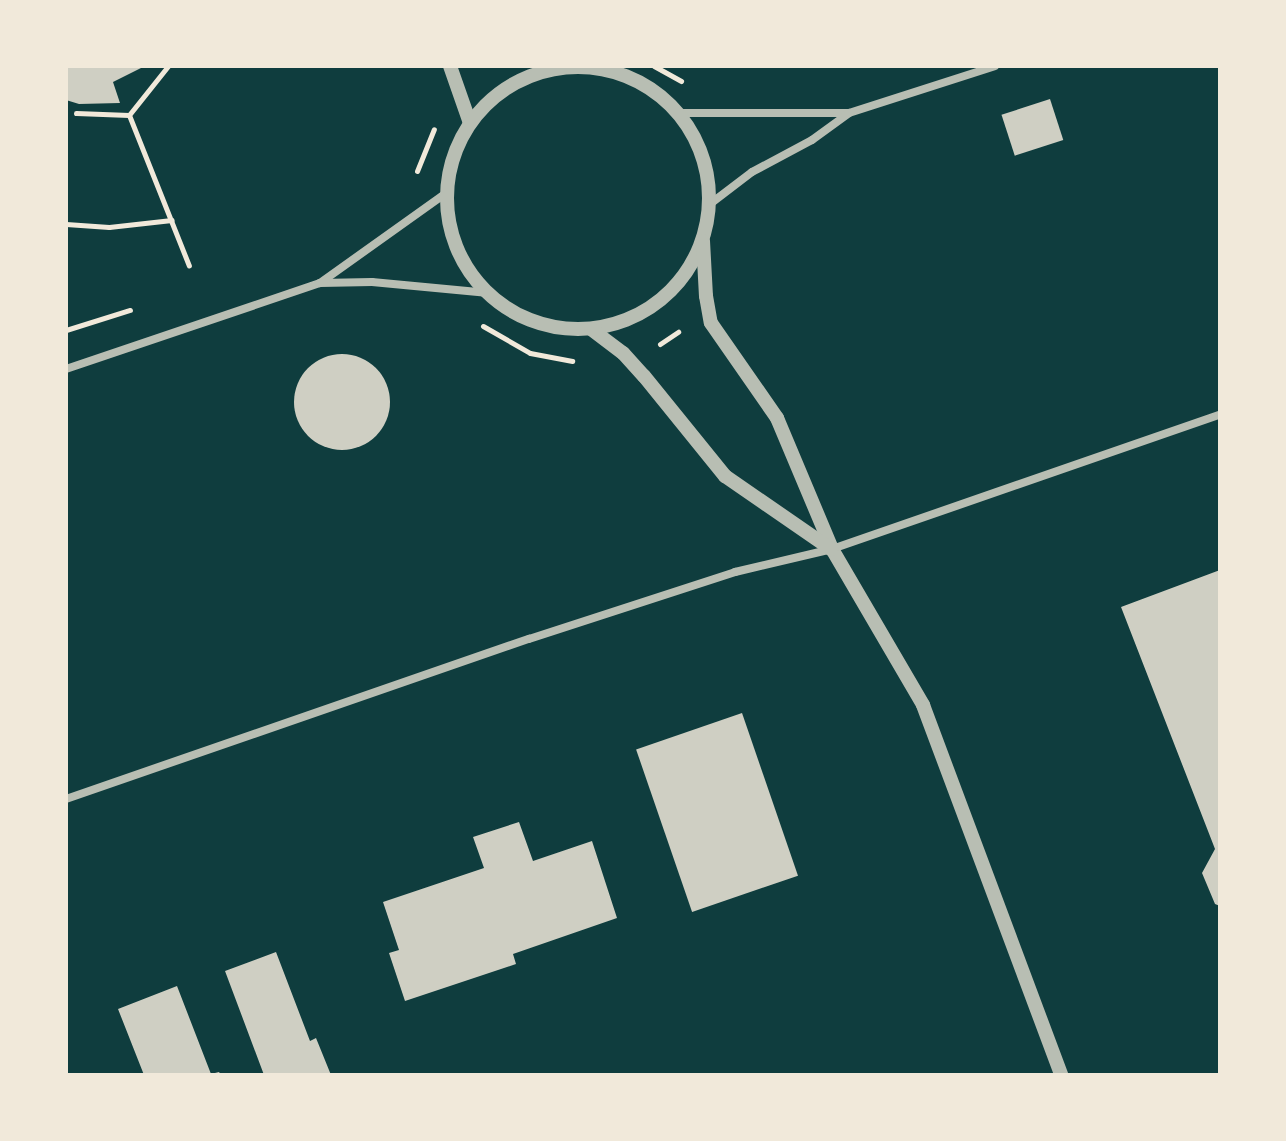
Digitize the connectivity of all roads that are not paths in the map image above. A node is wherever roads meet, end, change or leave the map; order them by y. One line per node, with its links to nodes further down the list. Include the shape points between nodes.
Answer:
1 (450, 66): 6 (street)
2 (995, 66): 5 (street)
3 (600, 68): 4 (street, via 656,93); 6 (street, via 529,76 496,96)
4 (677, 113): 5 (street); 8 (street, via 696,140)
5 (849, 113): 8 (street)
6 (470, 123): 7 (street, via 454,156)
7 (446, 193): 10 (street); 11 (street, via 450,230 464,265)
8 (710, 204): 9 (street)
9 (703, 241): 12 (street, via 685,274 659,301 627,320); 15 (street, via 711,323 777,418)
10 (320, 283): 11 (street, via 372,282); 13 (street)
11 (488, 293): 12 (street, via 518,315 554,328)
12 (591, 329): 15 (street, via 644,376 725,476)
13 (66, 369)
14 (1220, 415): 15 (street)
15 (832, 549): 16 (street, via 735,572 529,639); 17 (street, via 923,705)
16 (66, 799)
17 (1061, 1075)

